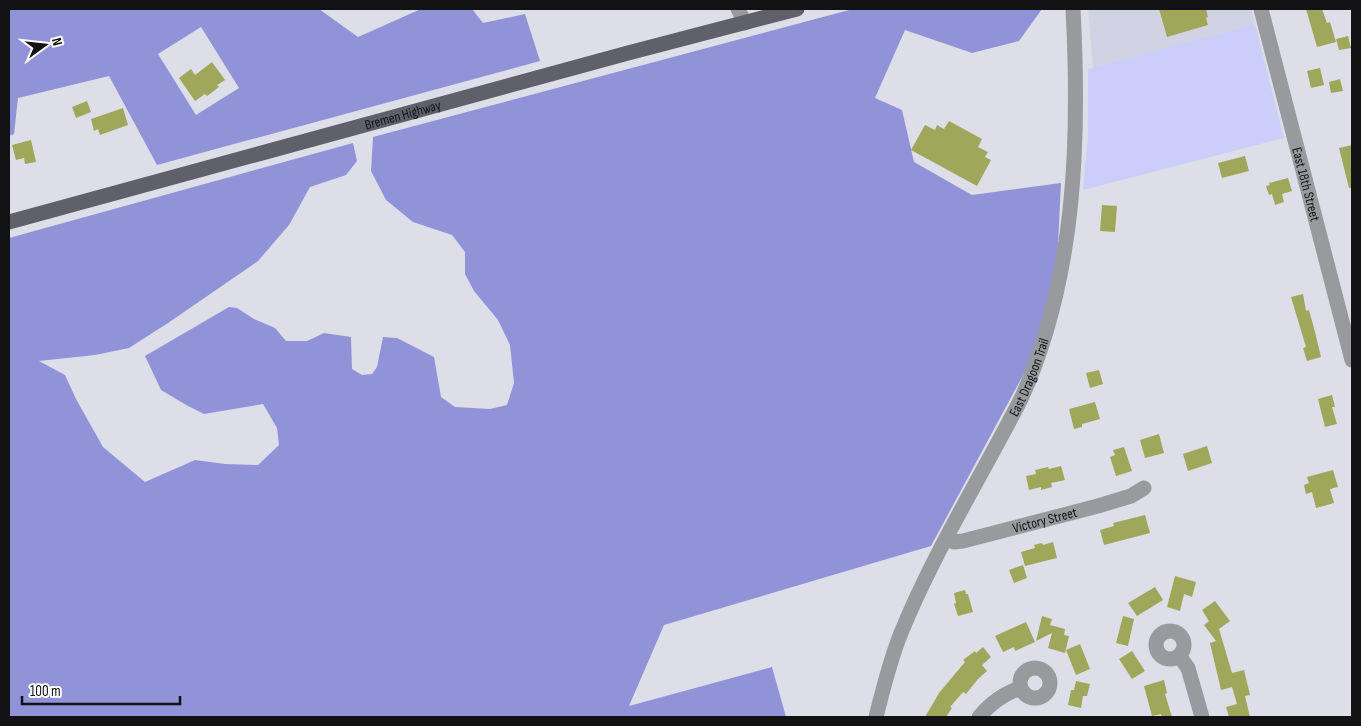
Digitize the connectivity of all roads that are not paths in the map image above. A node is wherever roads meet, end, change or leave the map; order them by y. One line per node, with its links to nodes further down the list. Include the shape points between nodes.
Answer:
1 (738, 9): 5 (street)
2 (797, 9): 5 (main road, Bremen Highway)
3 (1072, 9): 9 (street, East Dragoon Trail, via 1076,70 1074,161 1055,301 1041,350 1021,399)
4 (1260, 9): 7 (street, East 18th Street)
5 (745, 23): 6 (main road, Bremen Highway)
6 (9, 222)
7 (1352, 360)
8 (1144, 488): 9 (street, Victory Street, via 1131,496 1058,517 963,541)
9 (946, 539): 12 (street, East Dragoon Trail, via 900,636)
10 (1180, 657): 14 (street, via 1188,668)
11 (1021, 688): 13 (street, via 1010,691)
12 (876, 717)
13 (979, 717)
14 (1202, 717)

